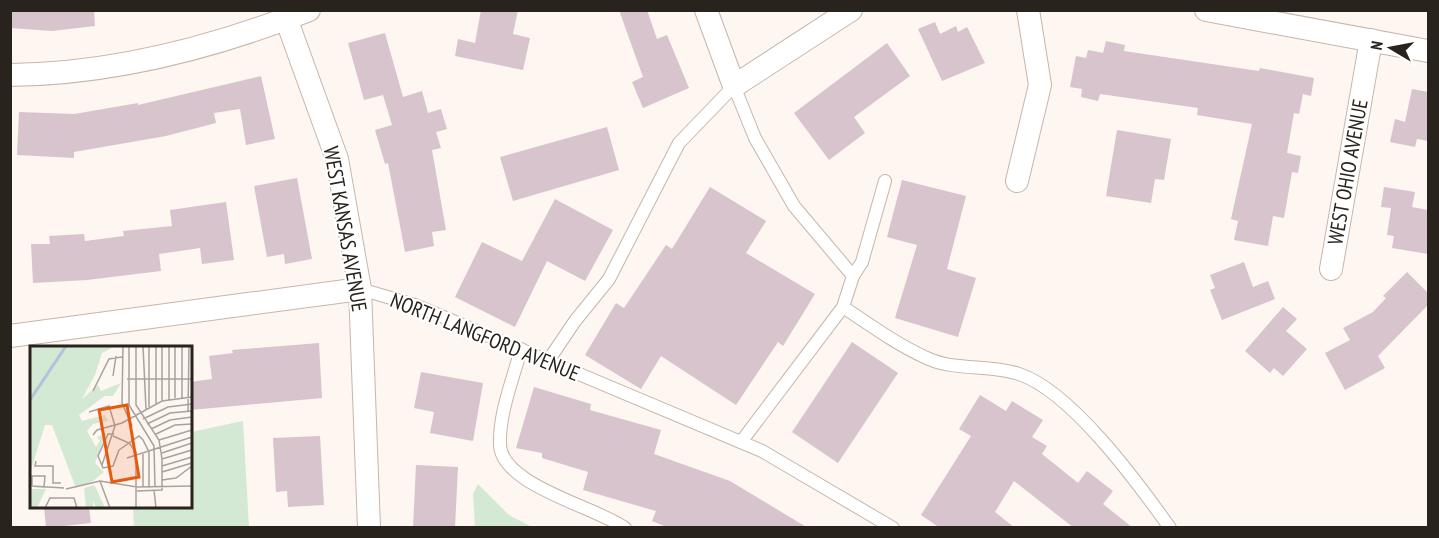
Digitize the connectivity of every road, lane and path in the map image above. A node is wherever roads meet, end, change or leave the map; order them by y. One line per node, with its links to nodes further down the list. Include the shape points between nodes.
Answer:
1 (309, 10): 6 (street)
2 (705, 10): 10 (street)
3 (851, 10): 10 (street)
4 (1028, 10): 12 (street, via 1040,85)
5 (1206, 10): 7 (street)
6 (285, 15): 9 (street, via 175,55 81,72); 15 (street, WEST KANSAS AVENUE, via 337,159)
7 (1371, 40): 8 (street); 13 (street, WEST OHIO AVENUE)
8 (1428, 51)
9 (10, 75)
10 (734, 86): 14 (lane, via 754,138 794,206); 19 (lane, via 679,143 609,279 574,321)
11 (885, 181): 14 (lane, via 862,262)
12 (1017, 181)
13 (1331, 269)
14 (853, 276): 16 (lane)
15 (360, 289): 17 (street, NORTH LANGFORD AVENUE); 18 (lane, NORTH LANGFORD AVENUE, via 415,305); 21 (street, WEST KANSAS AVENUE)
16 (843, 307): 20 (lane); 24 (lane, via 930,359 961,367 1018,373 1046,387 1130,471)
17 (10, 336)
18 (521, 349): 19 (lane, NORTH LANGFORD AVENUE); 22 (lane, via 502,422 499,446 504,463 532,483)
19 (549, 361): 20 (lane, NORTH LANGFORD AVENUE)
20 (741, 442): 23 (lane, NORTH LANGFORD AVENUE)
21 (369, 528)
22 (625, 528)
23 (893, 528)
24 (1170, 528)

